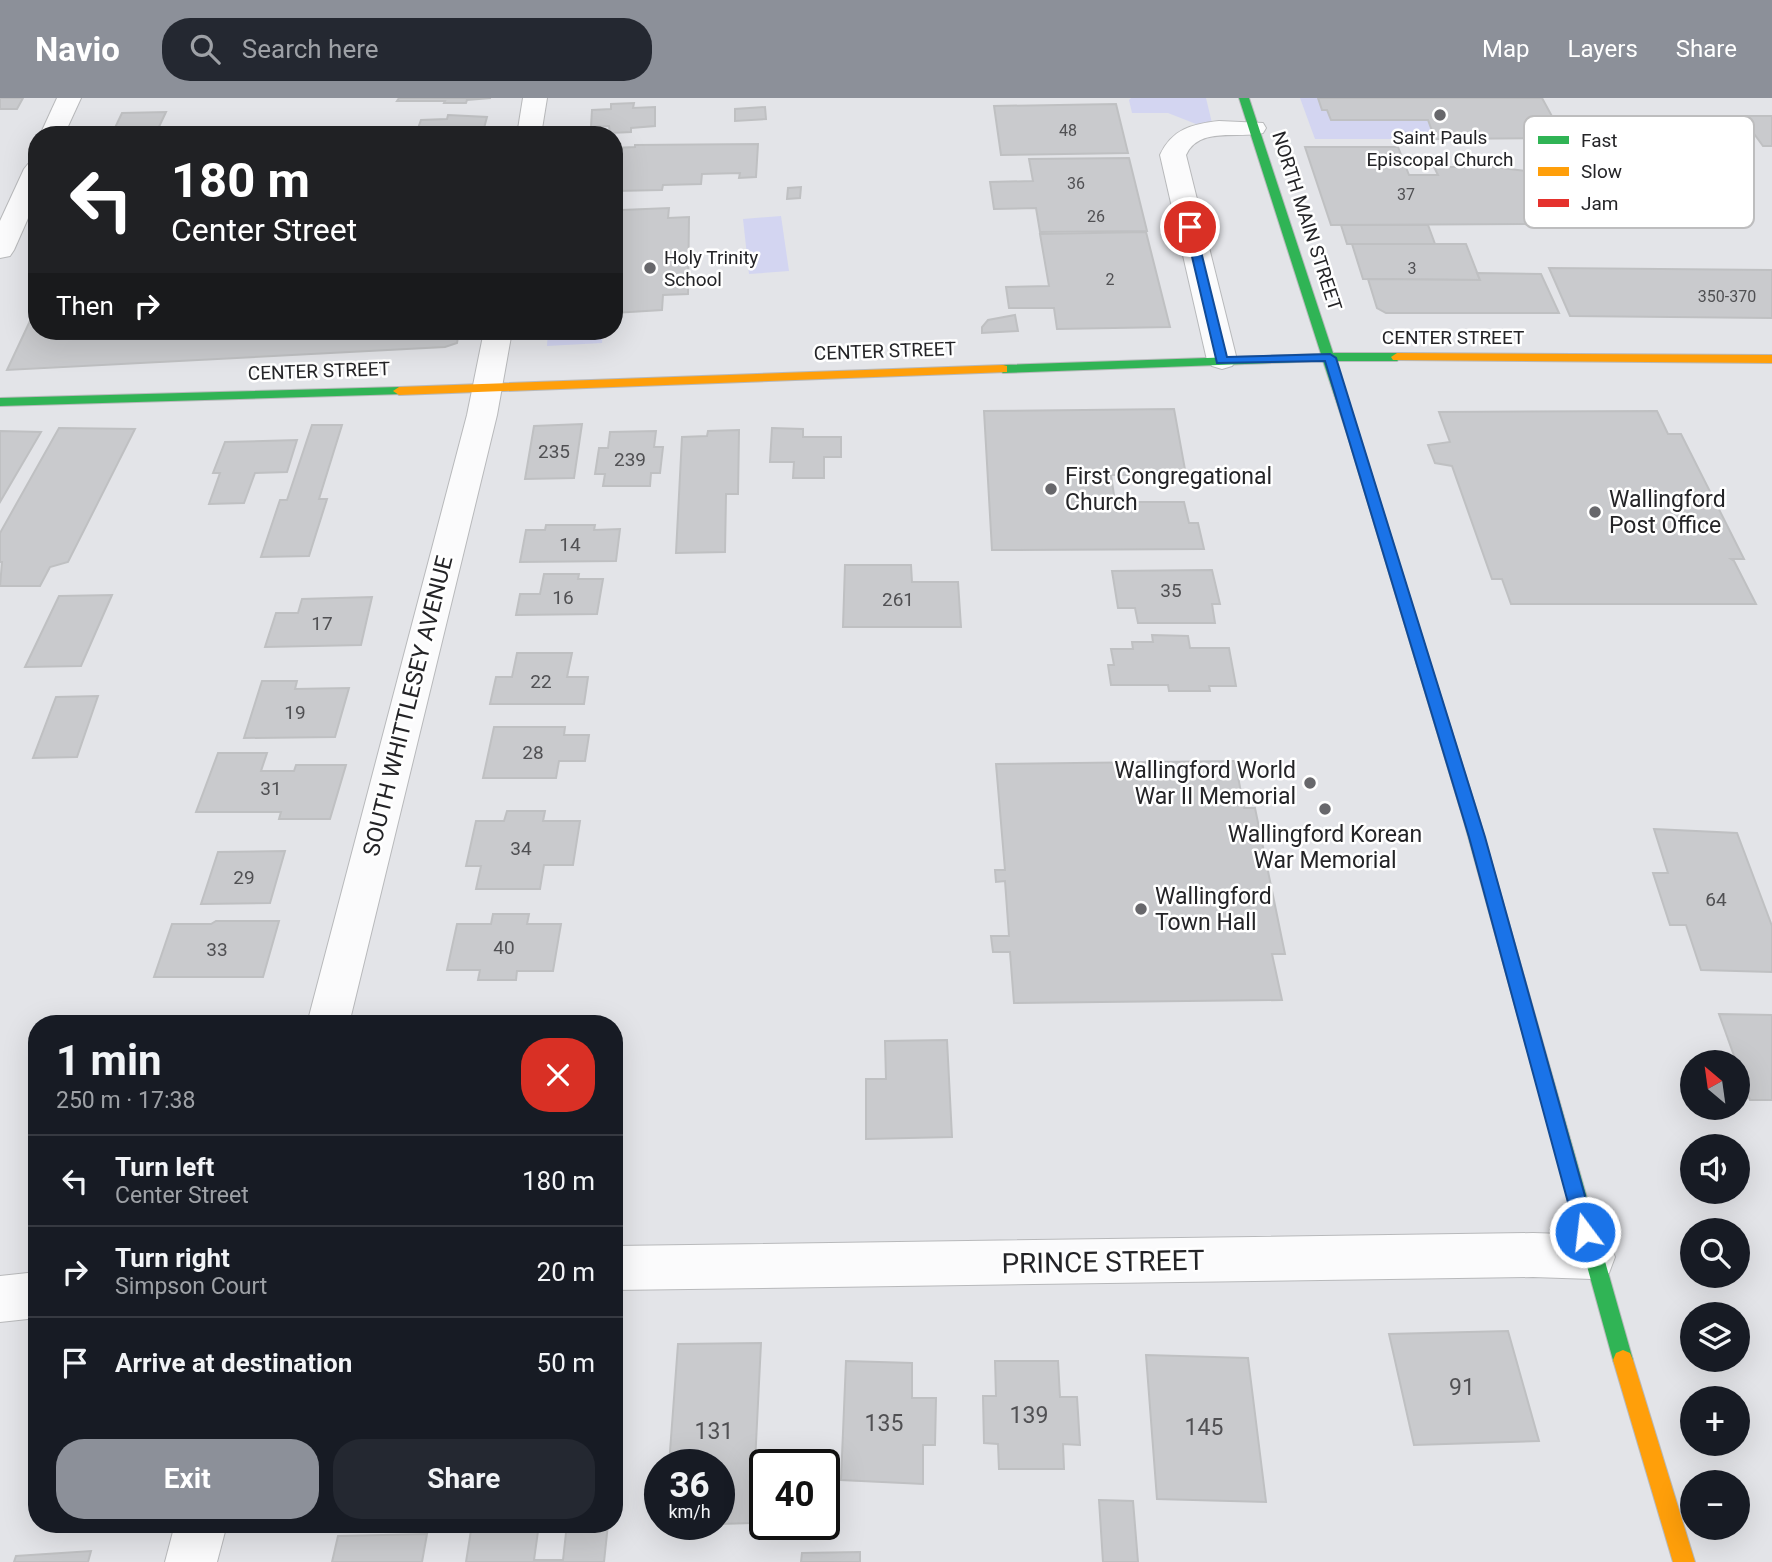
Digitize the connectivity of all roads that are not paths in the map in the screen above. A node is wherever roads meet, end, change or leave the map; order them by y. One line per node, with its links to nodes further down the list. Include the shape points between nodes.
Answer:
1 (69, 98): 4 (street)
2 (535, 98): 5 (street)
3 (1244, 98): 6 (main road, NORTH MAIN STREET)
4 (56, 126)
5 (530, 126)
6 (1254, 128): 10 (main road, NORTH MAIN STREET); 12 (street, via 1201,131 1175,145 1173,155)
7 (28, 189): 8 (street)
8 (0, 250)
9 (496, 340): 13 (street, SOUTH WHITTLESEY AVENUE)
10 (1330, 358): 11 (main road, CENTER STREET); 12 (main road, CENTER STREET); 16 (main road, NORTH MAIN STREET, via 1482,856)
11 (1772, 359)
12 (1222, 360): 13 (main road, CENTER STREET)
13 (487, 388): 14 (main road, CENTER STREET); 15 (street, SOUTH WHITTLESEY AVENUE)
14 (0, 402)
15 (330, 1015)
16 (1592, 1257): 17 (street, PRINCE STREET); 22 (main road, NORTH MAIN STREET)
17 (623, 1268)
18 (28, 1296): 19 (street)
19 (0, 1299)
20 (199, 1533): 21 (street)
21 (191, 1562)
22 (1684, 1562)

